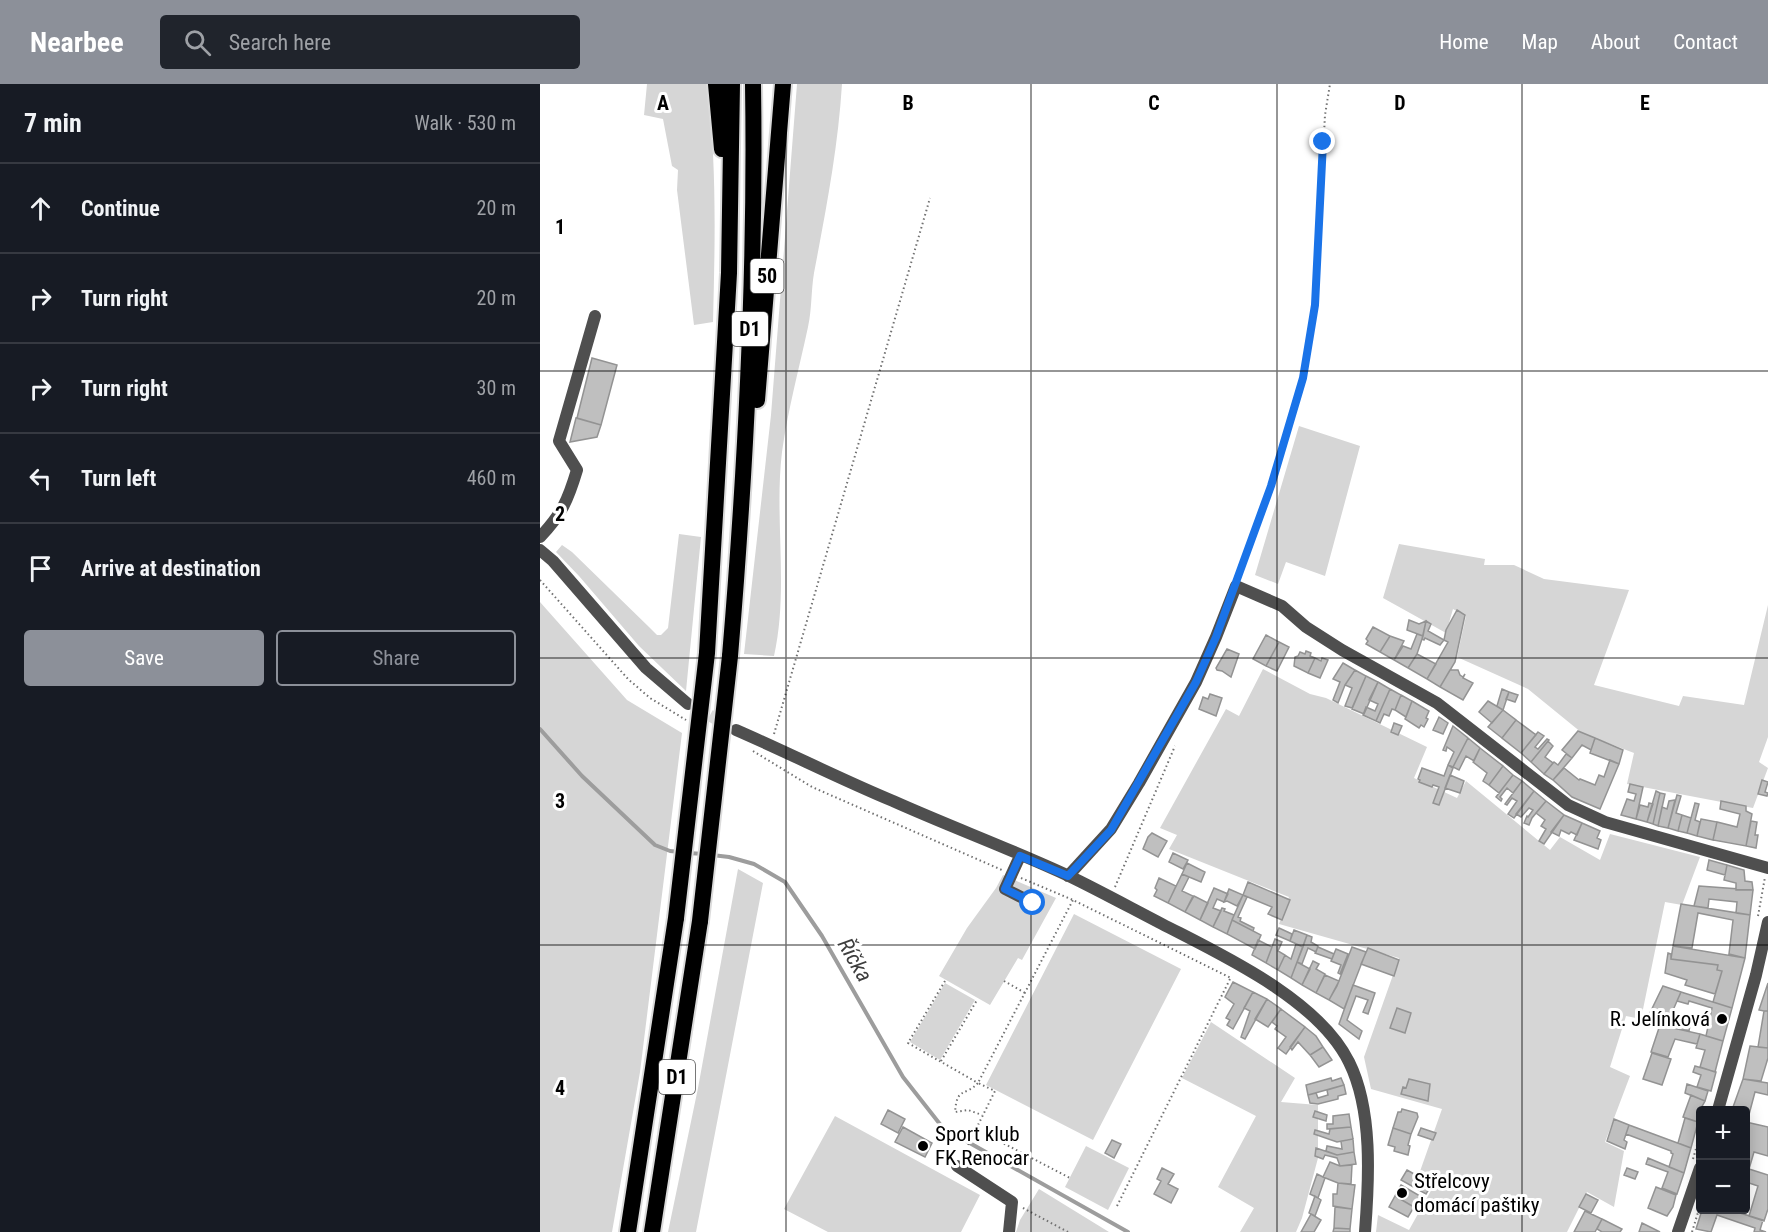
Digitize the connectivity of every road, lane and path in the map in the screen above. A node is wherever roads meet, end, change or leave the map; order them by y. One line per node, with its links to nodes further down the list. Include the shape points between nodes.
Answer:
1 (716, 84): 7 (highway, 50)
2 (732, 84): 7 (highway, D1)
3 (753, 84): 11 (highway, D1, via 751,315)
4 (783, 84): 11 (highway, 50, via 751,468)
5 (1330, 84): 13 (path, via 1315,305 1303,378)
6 (930, 198): 18 (path, via 774,732)
7 (729, 273): 46 (highway, D1, bridge, via 707,653 676,918)
8 (595, 316): 9 (street, via 559,441 577,470 568,499)
9 (540, 537)
10 (540, 550): 14 (street, via 646,668)
11 (737, 574): 47 (highway, D1, bridge, via 700,921)
12 (540, 580): 15 (path, via 628,680)
13 (1236, 586): 21 (street, via 1282,606 1342,650 1437,703 1568,806 1605,822); 23 (street, via 1196,682 1139,783 1111,830)
14 (688, 704)
15 (687, 720)
16 (736, 730): 18 (street)
17 (1176, 742): 24 (path)
18 (774, 746): 20 (street)
19 (745, 747): 22 (path, via 813,788)
20 (1020, 856): 22 (street); 23 (street)
21 (1768, 868)
22 (1012, 874): 25 (path); 26 (street, via 1005,889)
23 (1068, 876): 24 (street)
24 (1110, 898): 28 (street)
25 (1072, 900): 29 (path); 32 (path)
26 (1033, 903)
27 (1768, 922): 36 (street)
28 (1239, 963): 29 (path); 50 (street, via 1282,991 1323,1025 1349,1062 1368,1151)
29 (1231, 978): 44 (path)
30 (945, 981): 34 (path, via 908,1043)
31 (1004, 981): 32 (path)
32 (1025, 993): 35 (path)
33 (977, 1000): 34 (path)
34 (940, 1061): 35 (path)
35 (978, 1083): 37 (path, via 994,1091); 37 (path, via 962,1092 955,1113 968,1110)
36 (1720, 1106)
37 (982, 1116): 38 (path)
38 (976, 1129): 39 (path); 41 (path)
39 (968, 1144)
40 (957, 1166): 43 (street)
41 (1070, 1178)
42 (1696, 1182): 51 (street)
43 (1012, 1202): 48 (street); 49 (path)
44 (1117, 1206)
45 (1698, 1214): 52 (path)
46 (628, 1232)
47 (652, 1232)
48 (1009, 1232)
49 (1068, 1232)
50 (1365, 1232)
51 (1678, 1232)
52 (1692, 1232)

